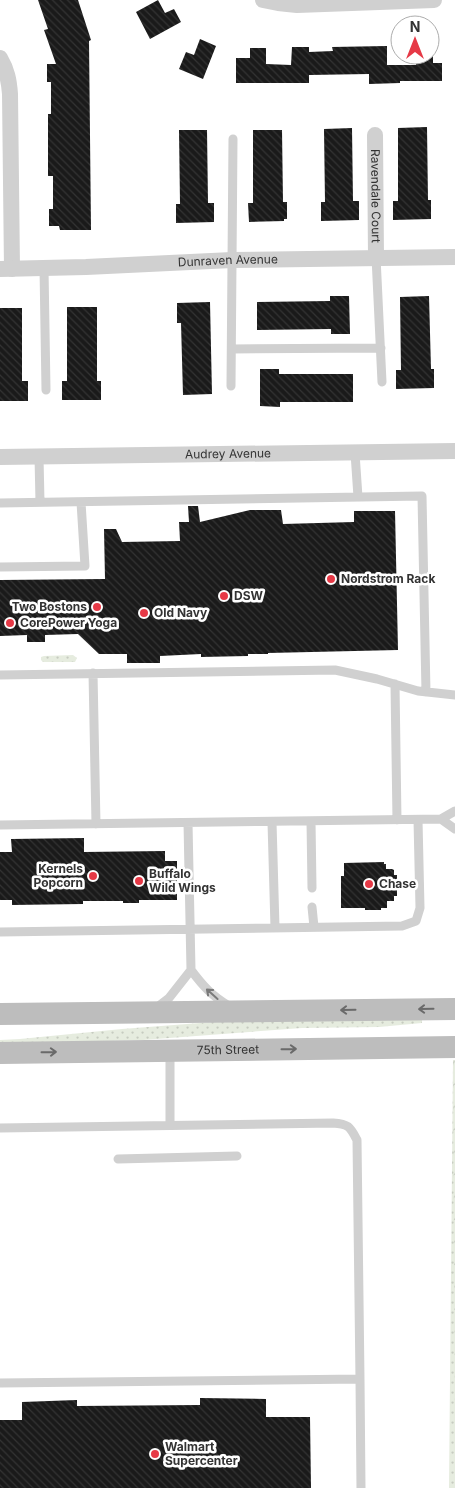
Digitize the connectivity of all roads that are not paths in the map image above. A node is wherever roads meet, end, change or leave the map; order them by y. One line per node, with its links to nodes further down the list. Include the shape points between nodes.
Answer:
1 (263, 0): 2 (street, via 297,5)
2 (434, 0)
3 (0, 58): 10 (street, via 6,69 10,94)
4 (376, 135): 6 (street, Ravendale Court)
5 (233, 139): 8 (lane)
6 (376, 257): 7 (street, Dunraven Avenue); 8 (street, Dunraven Avenue); 11 (lane)
7 (455, 257)
8 (232, 260): 9 (street, Dunraven Avenue); 12 (lane)
9 (44, 268): 10 (street, Dunraven Avenue); 15 (lane)
10 (6, 269)
11 (381, 348): 12 (lane); 13 (lane)
12 (232, 349): 14 (lane)
13 (382, 382)
14 (231, 386)
15 (46, 390)
16 (455, 452): 17 (street, Audrey Avenue)
17 (356, 453): 19 (street, Audrey Avenue); 20 (lane)
18 (0, 457): 19 (street, Audrey Avenue)
19 (39, 457): 21 (lane)
20 (358, 497): 22 (lane); 28 (lane, via 422,496)
21 (40, 502): 22 (lane); 23 (lane)
22 (82, 502): 24 (lane, via 85,566)
23 (0, 503)
24 (0, 567)
25 (93, 673): 26 (lane); 27 (lane, via 336,670); 37 (lane)
26 (0, 675)
27 (395, 684): 28 (lane); 32 (lane)
28 (426, 692): 29 (lane)
29 (455, 695)
30 (455, 811): 31 (lane)
31 (441, 819): 33 (lane); 39 (lane)
32 (397, 820): 33 (lane); 34 (lane)
33 (418, 820): 42 (lane, via 420,908 416,921 402,926)
34 (311, 821): 35 (lane); 40 (lane)
35 (272, 822): 36 (lane); 43 (lane)
36 (188, 823): 37 (lane); 44 (lane)
37 (96, 824): 38 (lane)
38 (0, 825)
39 (455, 829)
40 (312, 888)
41 (312, 908): 42 (lane)
42 (314, 927): 43 (lane)
43 (275, 928): 44 (lane)
44 (190, 929): 45 (lane); 46 (lane)
45 (0, 932)
46 (191, 970): 48 (lane, via 168,998); 49 (lane, one-way to 46, via 214,997)
47 (455, 1009): 49 (main road, one-way to 49)
48 (151, 1012): 49 (main road); 50 (main road)
49 (238, 1012)
50 (0, 1014)
51 (455, 1046): 52 (main road, 75th Street, one-way to 51)
52 (170, 1050): 53 (main road, 75th Street, one-way to 52); 54 (lane)
53 (0, 1053)
54 (170, 1125): 55 (lane); 58 (lane, via 333,1123 350,1128 358,1140)
55 (0, 1128)
56 (237, 1156): 57 (lane)
57 (118, 1159)
58 (360, 1379): 59 (lane); 60 (lane)
59 (0, 1383)
60 (361, 1488)

